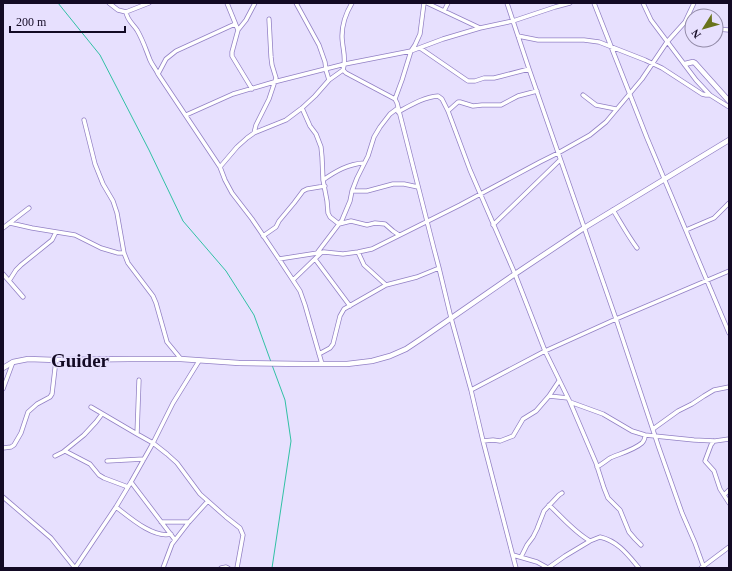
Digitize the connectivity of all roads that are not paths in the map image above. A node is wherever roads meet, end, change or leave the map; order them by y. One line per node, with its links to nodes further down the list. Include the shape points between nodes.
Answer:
1 (109, 3): 15 (street)
2 (149, 3): 15 (street)
3 (227, 3): 19 (street)
4 (255, 3): 21 (street)
5 (296, 3): 31 (street, via 319,44 326,62)
6 (352, 3): 27 (street, via 343,22)
7 (424, 3): 26 (street, via 420,34)
8 (427, 3): 14 (street)
9 (448, 3): 14 (street)
10 (507, 3): 17 (street)
11 (570, 3): 17 (street)
12 (594, 3): 24 (street)
13 (644, 3): 23 (street, via 651,20)
14 (444, 11): 20 (street)
15 (126, 12): 33 (street, via 141,36)
16 (269, 19): 35 (street, via 271,57 276,78)
17 (513, 21): 20 (street); 22 (street)
18 (684, 23): 23 (street)
19 (235, 24): 21 (street); 33 (street, via 176,51 166,59)
20 (480, 28): 25 (street)
21 (238, 30): 36 (street, via 232,56)
22 (518, 36): 24 (street, via 538,40 584,40); 30 (street)
23 (667, 42): 28 (street); 29 (street)
24 (611, 46): 28 (street); 38 (street)
25 (420, 48): 26 (street); 30 (street, via 471,82)
26 (411, 51): 27 (street); 41 (street)
27 (345, 64): 31 (street); 32 (street)
28 (653, 64): 38 (street); 40 (street, via 702,94)
29 (685, 64): 40 (street); 42 (main road, via 695,63)
30 (529, 69): 37 (street)
31 (326, 70): 34 (street); 35 (street)
32 (343, 70): 34 (street); 41 (street)
33 (158, 74): 48 (street)
34 (329, 80): 44 (street)
35 (274, 82): 36 (street); 50 (street)
36 (252, 89): 48 (street, via 233,94)
37 (537, 91): 47 (street, via 518,96 501,105 472,106 458,102); 52 (street)
38 (630, 93): 45 (street); 56 (street)
39 (582, 95): 45 (street, via 596,105)
40 (710, 95): 43 (street)
41 (395, 99): 46 (street)
42 (729, 102)
43 (729, 107)
44 (302, 108): 50 (street, via 286,120); 57 (street, via 321,147)
45 (616, 109): 52 (street, via 606,122 590,135)
46 (398, 110): 47 (street, via 438,96); 54 (street, via 390,114 380,127); 59 (street)
47 (448, 111): 61 (street)
48 (186, 114): 55 (street)
49 (84, 120): 78 (street, via 95,164 117,213)
50 (254, 133): 55 (street, via 236,147)
51 (729, 140): 56 (main road)
52 (558, 153): 53 (street); 61 (street)
53 (560, 160): 68 (street); 70 (street)
54 (364, 164): 57 (street, via 338,170); 60 (street)
55 (220, 167): 74 (street, via 232,193)
56 (665, 179): 64 (main road); 71 (street)
57 (323, 180): 58 (street)
58 (324, 186): 67 (street, via 329,216); 74 (street, via 302,191 276,227)
59 (418, 187): 60 (street, via 393,184 367,191); 65 (street)
60 (352, 191): 67 (street, via 347,210)
61 (480, 195): 65 (street); 68 (street)
62 (729, 203): 71 (street, via 714,218)
63 (29, 208): 66 (street)
64 (613, 210): 70 (main road); 75 (street)
65 (427, 222): 73 (street); 81 (street)
66 (10, 223): 69 (street); 72 (street)
67 (339, 224): 73 (street, via 351,221 367,225 385,224); 77 (street)
68 (493, 225): 84 (street)
69 (3, 228)
70 (584, 228): 84 (main road); 92 (street)
71 (686, 230): 86 (street)
72 (56, 232): 78 (street, via 76,235 102,248); 87 (street, via 52,240 20,265)
73 (399, 235): 76 (street, via 372,249)
74 (263, 236): 79 (street)
75 (637, 248)
76 (358, 252): 77 (street); 88 (street, via 364,265)
77 (319, 253): 79 (street); 80 (street)
78 (124, 254): 96 (street, via 153,296 164,336)
79 (279, 259): 85 (street)
80 (315, 259): 85 (street); 90 (street)
81 (439, 268): 88 (street); 91 (street)
82 (729, 271): 86 (street)
83 (3, 274): 87 (street)
84 (515, 274): 91 (main road); 94 (street)
85 (293, 280): 95 (street, via 305,304)
86 (707, 280): 92 (street); 93 (street)
87 (9, 281): 89 (street)
88 (386, 285): 90 (street)
89 (23, 297)
90 (350, 306): 95 (street, via 344,309 340,316 333,344)
91 (451, 318): 100 (main road, via 416,343 390,356 347,364); 106 (street)
92 (616, 319): 94 (street); 111 (street)
93 (729, 333)
94 (545, 351): 103 (street); 106 (street)
95 (319, 354): 100 (street)
96 (181, 359): 97 (main road); 98 (main road)
97 (56, 360): 99 (main road, via 28,359); 119 (street, via 52,394 28,412 14,445)
98 (199, 360): 100 (main road); 118 (street)
99 (13, 362): 101 (main road); 105 (street)
100 (322, 364)
101 (3, 368)
102 (139, 380): 112 (street)
103 (559, 381): 107 (street); 108 (street)
104 (729, 386): 111 (street, via 714,390)
105 (3, 389)
106 (471, 390): 116 (street)
107 (549, 396): 108 (street); 116 (street, via 536,411 523,419 513,436 500,442)
108 (569, 400): 113 (street, via 603,414 632,431); 124 (street)
109 (91, 407): 110 (street)
110 (102, 414): 112 (street); 120 (street, via 89,431)
111 (653, 429): 114 (street)
112 (136, 434): 118 (street)
113 (645, 434): 114 (street); 124 (street, via 642,443)
114 (655, 436): 117 (street); 145 (street)
115 (729, 439): 117 (street)
116 (483, 441): 142 (street)
117 (714, 441): 129 (street, via 705,461 714,471)
118 (153, 443): 122 (street); 131 (street, via 177,463)
119 (3, 448)
120 (65, 450): 121 (street); 126 (street, via 90,464 104,478)
121 (55, 456)
122 (144, 459): 123 (street); 125 (street)
123 (107, 461)
124 (597, 467): 140 (street, via 608,498 620,510 634,539)
125 (131, 482): 126 (street); 135 (street)
126 (128, 487): 134 (street)
127 (729, 490): 129 (street)
128 (562, 493): 133 (street)
129 (724, 495): 132 (street)
130 (3, 497): 146 (street, via 51,538)
131 (208, 502): 136 (street); 151 (street, via 242,531)
132 (729, 503)
133 (549, 505): 139 (street); 143 (street, via 544,510 537,529)
134 (116, 507): 137 (street, via 145,528 165,535); 146 (street)
135 (161, 522): 136 (street); 137 (street)
136 (189, 522): 138 (street)
137 (171, 534): 138 (street)
138 (175, 540): 144 (street)
139 (590, 541): 153 (street); 154 (street, via 600,537 609,540 621,548)
140 (641, 544)
141 (729, 547): 145 (street)
142 (513, 555): 143 (street); 152 (street)
143 (521, 557): 153 (street)
144 (164, 564): 147 (street); 148 (street)
145 (703, 567)
146 (75, 568)
147 (162, 568)
148 (168, 568)
149 (221, 568): 150 (street)
150 (228, 568)
151 (237, 568)
152 (516, 568)
153 (548, 568)
154 (639, 568)

